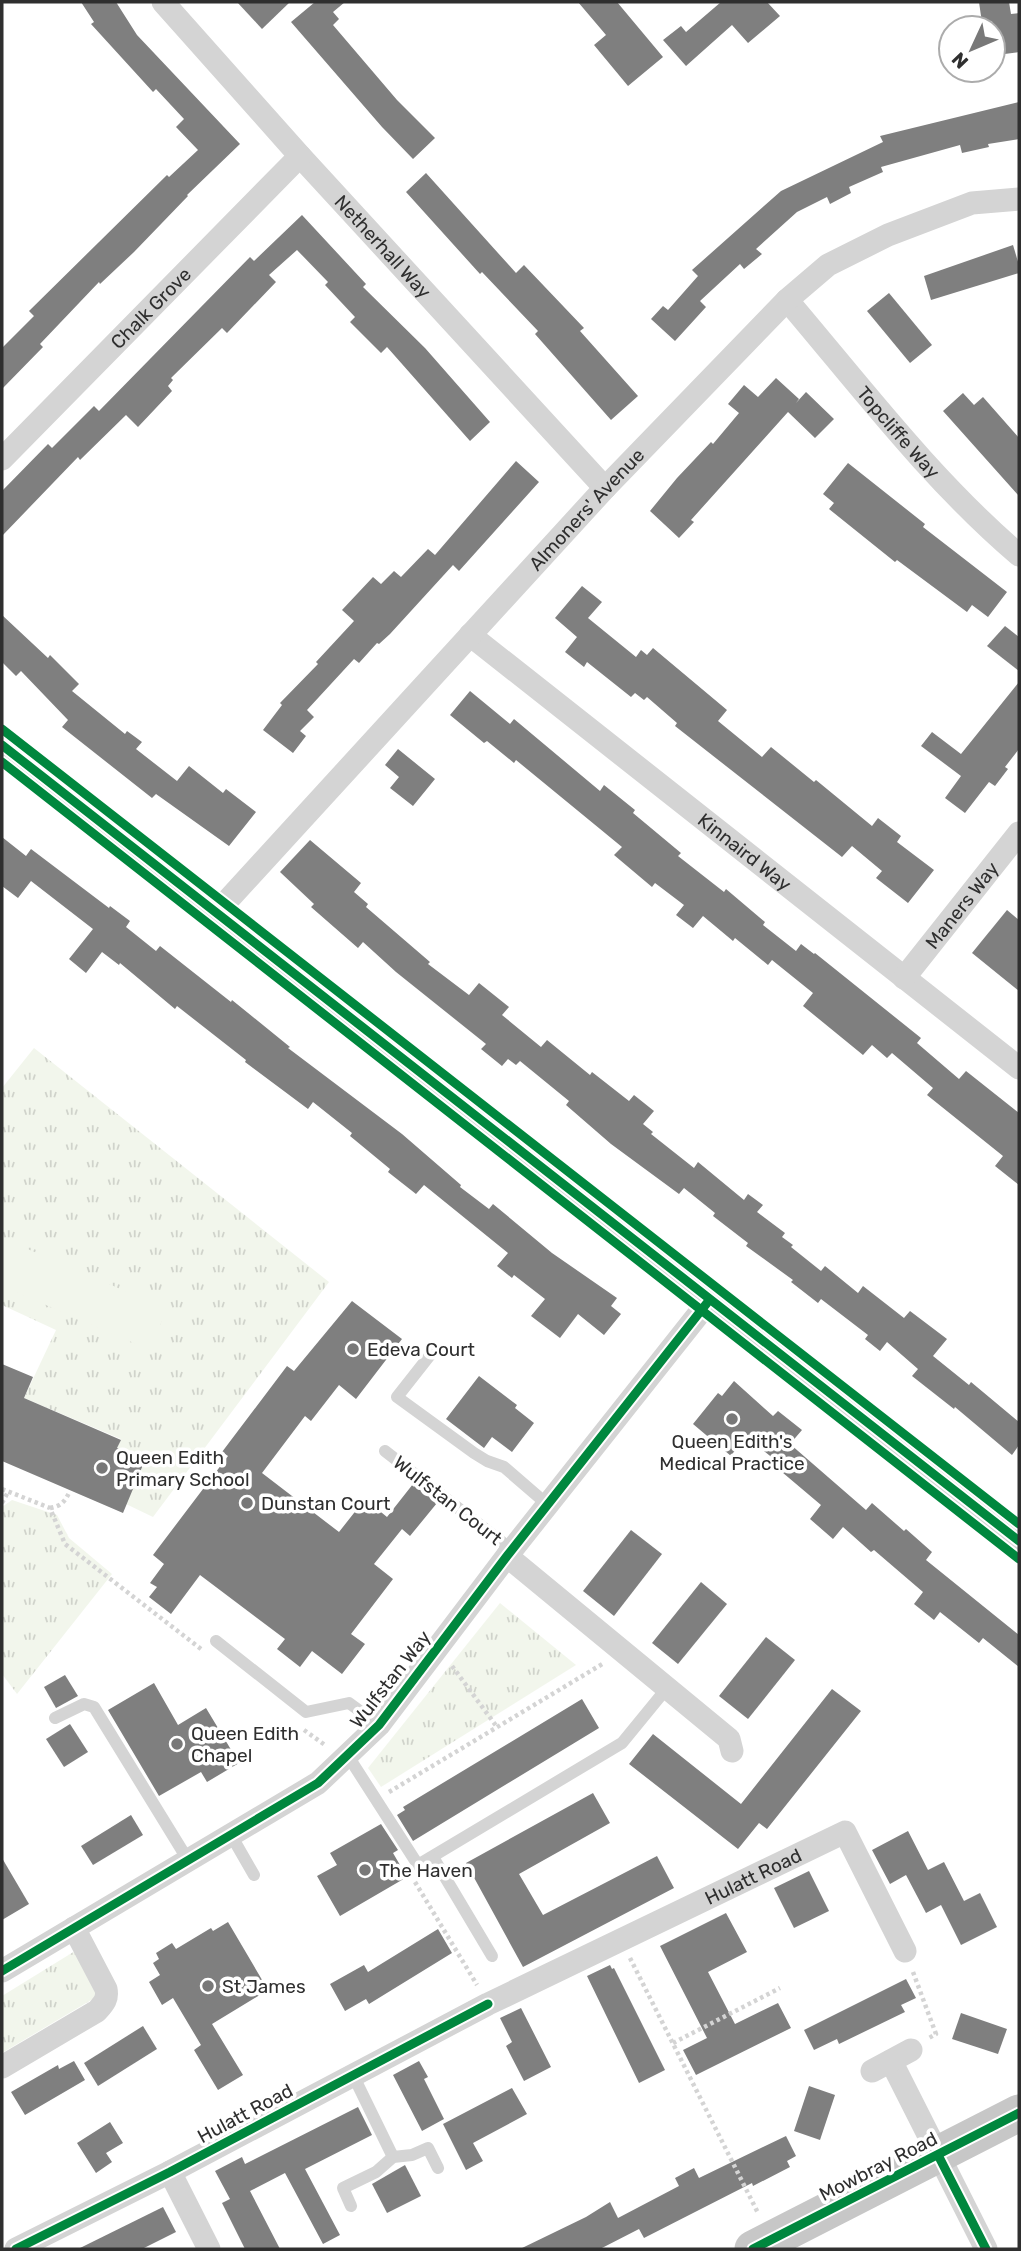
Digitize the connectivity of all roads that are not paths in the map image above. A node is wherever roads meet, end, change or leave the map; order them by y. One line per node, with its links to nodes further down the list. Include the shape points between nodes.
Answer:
1 (163, 2): 2 (street, Netherhall Way)
2 (300, 156): 5 (street, Chalk Grove); 6 (street, Netherhall Way)
3 (1019, 200): 4 (street, Almoners' Avenue, via 972,203 888,235 828,265)
4 (787, 300): 6 (street, Almoners' Avenue); 7 (street, Topcliffe Way, via 920,457)
5 (2, 459)
6 (605, 488): 8 (street, Almoners' Avenue)
7 (1019, 555)
8 (470, 635): 11 (street, Almoners' Avenue); 12 (street, Kinnaird Way)
9 (2, 745): 11 (street)
10 (1019, 833): 12 (street, Maners Way)
11 (216, 913): 14 (street)
12 (904, 978): 13 (street, Kinnaird Way)
13 (1019, 1068)
14 (709, 1301): 17 (street, Wulfstan Way); 18 (street)
15 (434, 1350): 17 (lane, via 397,1397 474,1452 504,1467)
16 (384, 1451): 19 (lane, Wulfstan Court)
17 (548, 1505): 19 (street, Wulfstan Way)
18 (1019, 1541)
19 (509, 1553): 21 (street); 23 (street, Wulfstan Way)
20 (216, 1642): 23 (lane, Wulfstan Way, via 306,1712 349,1703)
21 (667, 1688): 24 (street, via 729,1739); 27 (lane, via 622,1743)
22 (55, 1718): 28 (lane, via 84,1704 94,1707)
23 (379, 1725): 25 (street, Wulfstan Way)
24 (732, 1751)
25 (348, 1756): 26 (street, Wulfstan Way, via 318,1783); 27 (lane, Wulfstan Way, via 418,1865)
26 (230, 1835): 28 (street, Wulfstan Way); 29 (lane)
27 (433, 1857): 32 (lane)
28 (188, 1860): 30 (street, Wulfstan Way)
29 (254, 1875)
30 (74, 1928): 33 (street, Wulfstan Way); 35 (street, via 106,1989 104,2004)
31 (905, 1951): 36 (street, Hulatt Road, via 845,1832 621,1938)
32 (492, 1956)
33 (2, 1971)
34 (891, 2061): 38 (street, Mowbray Road)
35 (2, 2067)
36 (353, 2075): 39 (lane); 41 (street, Hulatt Road)
37 (1019, 2113): 38 (main road, Mowbray Road)
38 (938, 2155): 43 (main road, Mowbray Road); 46 (street)
39 (394, 2157): 40 (lane, via 428,2148); 42 (lane, via 376,2172 342,2188)
40 (438, 2168)
41 (170, 2172): 44 (street, Hulatt Road); 45 (street)
42 (351, 2206)
43 (762, 2244)
44 (16, 2249)
45 (209, 2249)
46 (986, 2249)

